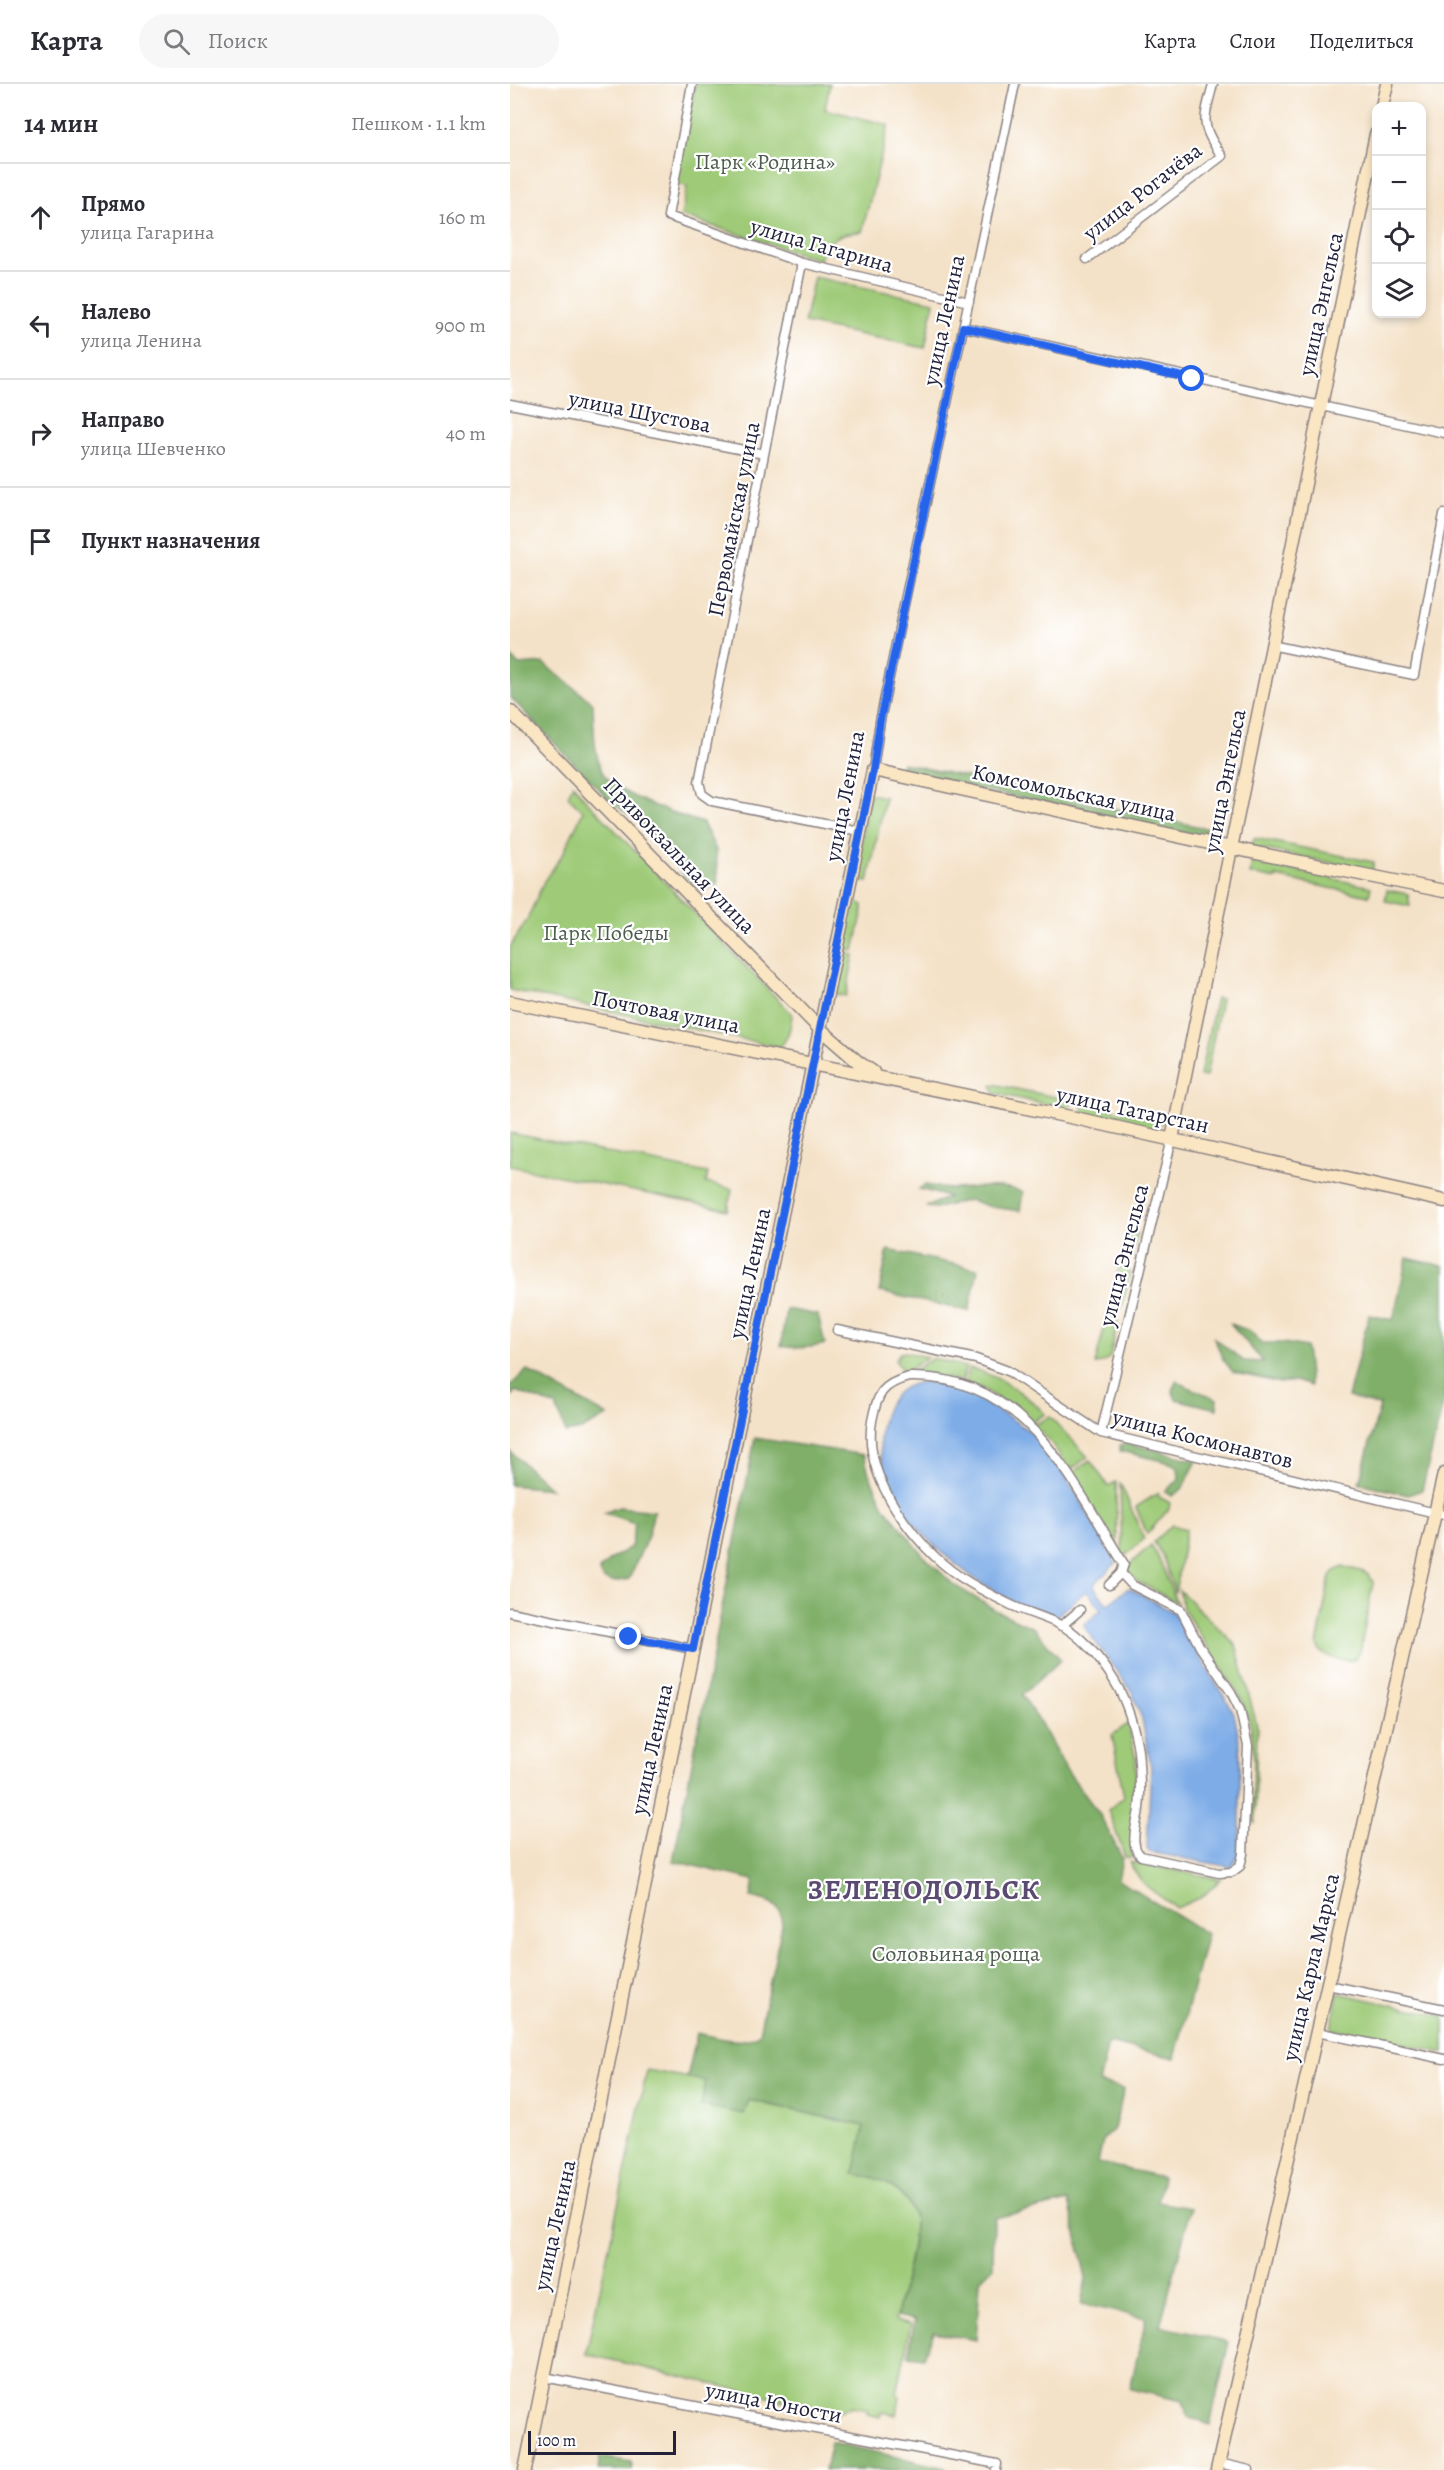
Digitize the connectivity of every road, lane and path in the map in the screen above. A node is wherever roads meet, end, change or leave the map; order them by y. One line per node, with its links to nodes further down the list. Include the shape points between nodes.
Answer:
1 (692, 84): 8 (street, улица Гагарина, via 668,216)
2 (1015, 84): 9 (street, улица Ленина)
3 (1213, 84): 7 (street, улица Рогачёва, via 1204,122 1222,156)
4 (1387, 85): 5 (street)
5 (1383, 102)
6 (1372, 156): 12 (street, улица Энгельса)
7 (1087, 259)
8 (802, 263): 9 (street, улица Гагарина); 14 (street, Первомайская улица)
9 (969, 302): 10 (street, улица Ленина)
10 (963, 327): 12 (street); 18 (street, улица Ленина)
11 (510, 404): 14 (street, улица Шустова)
12 (1320, 407): 13 (street); 16 (street, улица Энгельса)
13 (1444, 433)
14 (764, 454): 19 (street, Первомайская улица, via 699,782 702,794 712,801)
15 (1444, 514): 16 (street, via 1414,675)
16 (1271, 645): 20 (street, улица Энгельса)
17 (510, 711): 23 (street, Привокзальная улица)
18 (873, 770): 19 (street, улица Ленина); 20 (street, Комсомольская улица)
19 (859, 831): 23 (street, улица Ленина)
20 (1232, 848): 21 (street, Комсомольская улица); 26 (street, улица Энгельса)
21 (1444, 891)
22 (510, 1002): 24 (street, Почтовая улица)
23 (819, 1028): 24 (street, улица Ленина); 25 (street, Привокзальная улица)
24 (813, 1062): 25 (street, улица Татарстан); 37 (street, улица Ленина)
25 (879, 1076): 26 (street, улица Татарстан)
26 (1172, 1139): 27 (street, улица Татарстан); 29 (street, улица Энгельса)
27 (1444, 1201)
28 (837, 1330): 29 (street, улица Космонавтов, via 946,1351 1008,1371)
29 (1101, 1432): 31 (street, улица Космонавтов)
30 (1444, 1474): 31 (street, улица Карла Маркса)
31 (1440, 1514): 38 (street, улица Карла Маркса)
32 (1121, 1573): 33 (street); 36 (street, via 1124,1564 1069,1474 1025,1421 990,1395 947,1380 909,1377 883,1387 870,1432 878,1475 891,1503 938,1560 959,1576 1018,1609); 36 (street, via 1132,1585 1181,1610 1240,1710 1248,1746 1243,1854 1240,1866 1232,1872 1157,1861 1141,1856 1135,1848 1139,1761 1131,1719 1104,1666)
33 (1109, 1585)
34 (1080, 1610): 36 (street)
35 (510, 1612): 37 (street)
36 (1061, 1626)
37 (693, 1649): 42 (street, улица Ленина)
38 (1328, 1985): 39 (street); 40 (street, улица Карла Маркса)
39 (1444, 2009)
40 (1317, 2032): 41 (street); 43 (street, улица Карла Маркса)
41 (1444, 2059)
42 (544, 2377): 44 (street, улица Юности); 45 (street, улица Ленина)
43 (1218, 2466): 46 (street)
44 (997, 2467)
45 (525, 2470)
46 (1249, 2470)

